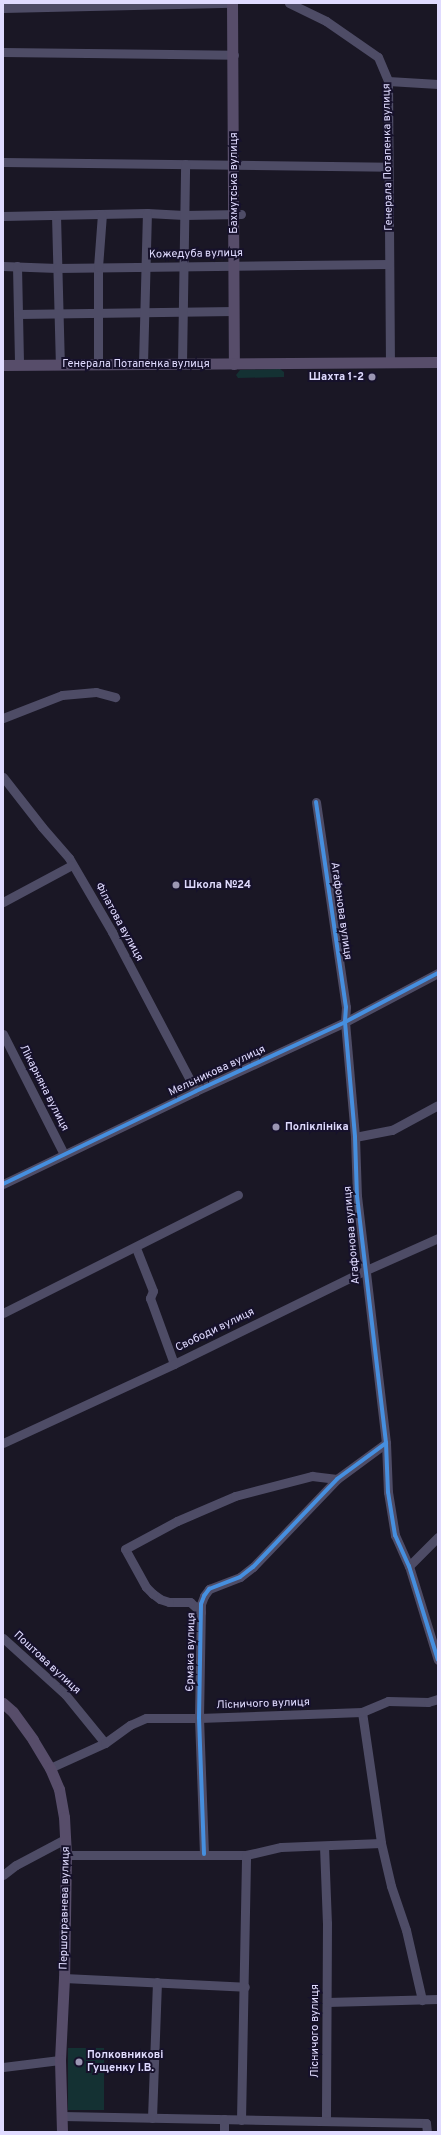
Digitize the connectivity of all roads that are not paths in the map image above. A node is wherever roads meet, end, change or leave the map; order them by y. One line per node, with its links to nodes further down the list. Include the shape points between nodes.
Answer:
1 (232, 3): 3 (street); 5 (main road, Бахмутська вулиця)
2 (289, 3): 6 (street, Генерала Потапенка вулиця, via 326,21 378,57)
3 (3, 8)
4 (3, 52): 5 (street)
5 (234, 55): 10 (main road, Бахмутська вулиця)
6 (388, 81): 7 (street); 11 (street, Генерала Потапенка вулиця)
7 (438, 84)
8 (3, 162): 9 (street)
9 (185, 164): 10 (street); 16 (street)
10 (234, 164): 11 (street); 14 (main road, Бахмутська вулиця)
11 (388, 167): 18 (street, Генерала Потапенка вулиця)
12 (147, 213): 13 (street); 16 (street); 24 (street)
13 (102, 214): 15 (street); 23 (street)
14 (238, 214): 16 (street); 20 (main road, Бахмутська вулиця)
15 (56, 215): 17 (street); 25 (street)
16 (184, 215): 19 (street)
17 (3, 216)
18 (389, 264): 20 (street, Кожедуба вулиця); 33 (street, Генерала Потапенка вулиця)
19 (184, 265): 20 (street, Кожедуба вулиця); 24 (street, Кожедуба вулиця); 28 (street)
20 (233, 265): 26 (main road, Бахмутська вулиця)
21 (3, 266): 22 (street, Кожедуба вулиця)
22 (17, 266): 25 (street, Кожедуба вулиця); 30 (street)
23 (98, 266): 24 (street, Кожедуба вулиця); 25 (street, Кожедуба вулиця); 31 (street)
24 (144, 267): 29 (street)
25 (57, 268): 27 (street)
26 (234, 311): 28 (street); 36 (main road, Бахмутська вулиця)
27 (58, 312): 30 (street); 31 (street); 39 (street)
28 (182, 312): 29 (street); 35 (street)
29 (143, 313): 31 (street); 34 (street)
30 (18, 314): 38 (street)
31 (98, 314): 40 (street)
32 (438, 362): 33 (main road, Генерала Потапенка вулиця)
33 (390, 363): 36 (main road, Генерала Потапенка вулиця)
34 (143, 364): 35 (main road, Генерала Потапенка вулиця); 40 (main road, Генерала Потапенка вулиця)
35 (182, 364): 36 (main road, Генерала Потапенка вулиця)
36 (234, 364)
37 (3, 365): 38 (main road, Генерала Потапенка вулиця)
38 (19, 365): 39 (main road, Генерала Потапенка вулиця)
39 (60, 365): 40 (main road, Генерала Потапенка вулиця)
40 (98, 365)
41 (115, 697): 42 (street, via 96,692 62,695)
42 (3, 718)
43 (3, 777): 45 (street, Філатова вулиця)
44 (316, 802): 48 (street, Агафонова вулиця, via 346,1007)
45 (72, 865): 46 (street); 50 (street, Філатова вулиця, via 112,932)
46 (3, 902)
47 (438, 973): 48 (street, Мельникова вулиця)
48 (345, 1022): 50 (street, Мельникова вулиця); 52 (street, Агафонова вулиця)
49 (3, 1034): 53 (street, Лікарняна вулиця)
50 (196, 1091): 53 (street, Мельникова вулиця)
51 (438, 1106): 52 (street, via 392,1130)
52 (355, 1136): 58 (street, Агафонова вулиця)
53 (64, 1154): 54 (street, Мельникова вулиця)
54 (3, 1184)
55 (238, 1195): 57 (street)
56 (438, 1238): 58 (street, Свободи вулиця)
57 (136, 1248): 59 (street); 60 (street, via 154,1291 150,1298)
58 (364, 1271): 60 (street, Свободи вулиця); 61 (street, Агафонова вулиця)
59 (3, 1313)
60 (174, 1364): 62 (street, Свободи вулиця)
61 (386, 1443): 63 (street, Єрмака вулиця); 65 (street, Агафонова вулиця, via 388,1492 395,1535)
62 (3, 1444)
63 (337, 1479): 66 (street, Єрмака вулиця, via 253,1567 240,1577 209,1589 204,1596); 66 (street, via 312,1476 235,1496 177,1521 125,1549 146,1587 153,1594 169,1602 190,1602)
64 (438, 1537): 65 (street)
65 (409, 1566): 68 (street, Агафонова вулиця)
66 (201, 1612): 72 (street, Єрмака вулиця)
67 (3, 1638): 73 (street, Поштова вулиця, via 65,1694)
68 (438, 1660)
69 (438, 1699): 71 (street, Лісничого вулиця, via 428,1702 388,1701)
70 (3, 1703): 74 (main road, Першотравнева вулиця, via 13,1712)
71 (362, 1712): 72 (street, Лісничого вулиця); 76 (street)
72 (199, 1718): 73 (street, Лісничого вулиця, via 146,1718 130,1725); 78 (street, Єрмака вулиця)
73 (106, 1743): 74 (street, Лісничого вулиця)
74 (50, 1768): 75 (main road, Першотравнева вулиця, via 59,1789)
75 (65, 1839): 79 (main road, Першотравнева вулиця); 81 (street, via 16,1865)
76 (381, 1843): 77 (street); 86 (street, via 406,1930)
77 (324, 1846): 80 (street, via 281,1847); 87 (street, Лісничого вулиця)
78 (204, 1854): 79 (street); 80 (street)
79 (66, 1855): 82 (main road, Першотравнева вулиця)
80 (246, 1855): 84 (street)
81 (3, 1875)
82 (64, 1978): 83 (street); 88 (main road, Першотравнева вулиця)
83 (157, 1982): 84 (street); 91 (street)
84 (244, 1987): 93 (street)
85 (438, 1999): 86 (street)
86 (422, 2000): 87 (street)
87 (327, 2002): 94 (street, Лісничого вулиця)
88 (60, 2060): 89 (street); 90 (main road, Першотравнева вулиця)
89 (3, 2067)
90 (62, 2116): 91 (street); 96 (main road, Першотравнева вулиця)
91 (152, 2118): 92 (street)
92 (224, 2119): 93 (street); 97 (street)
93 (241, 2120): 94 (street)
94 (326, 2121): 95 (street)
95 (427, 2127)
96 (62, 2132)
97 (224, 2132)

